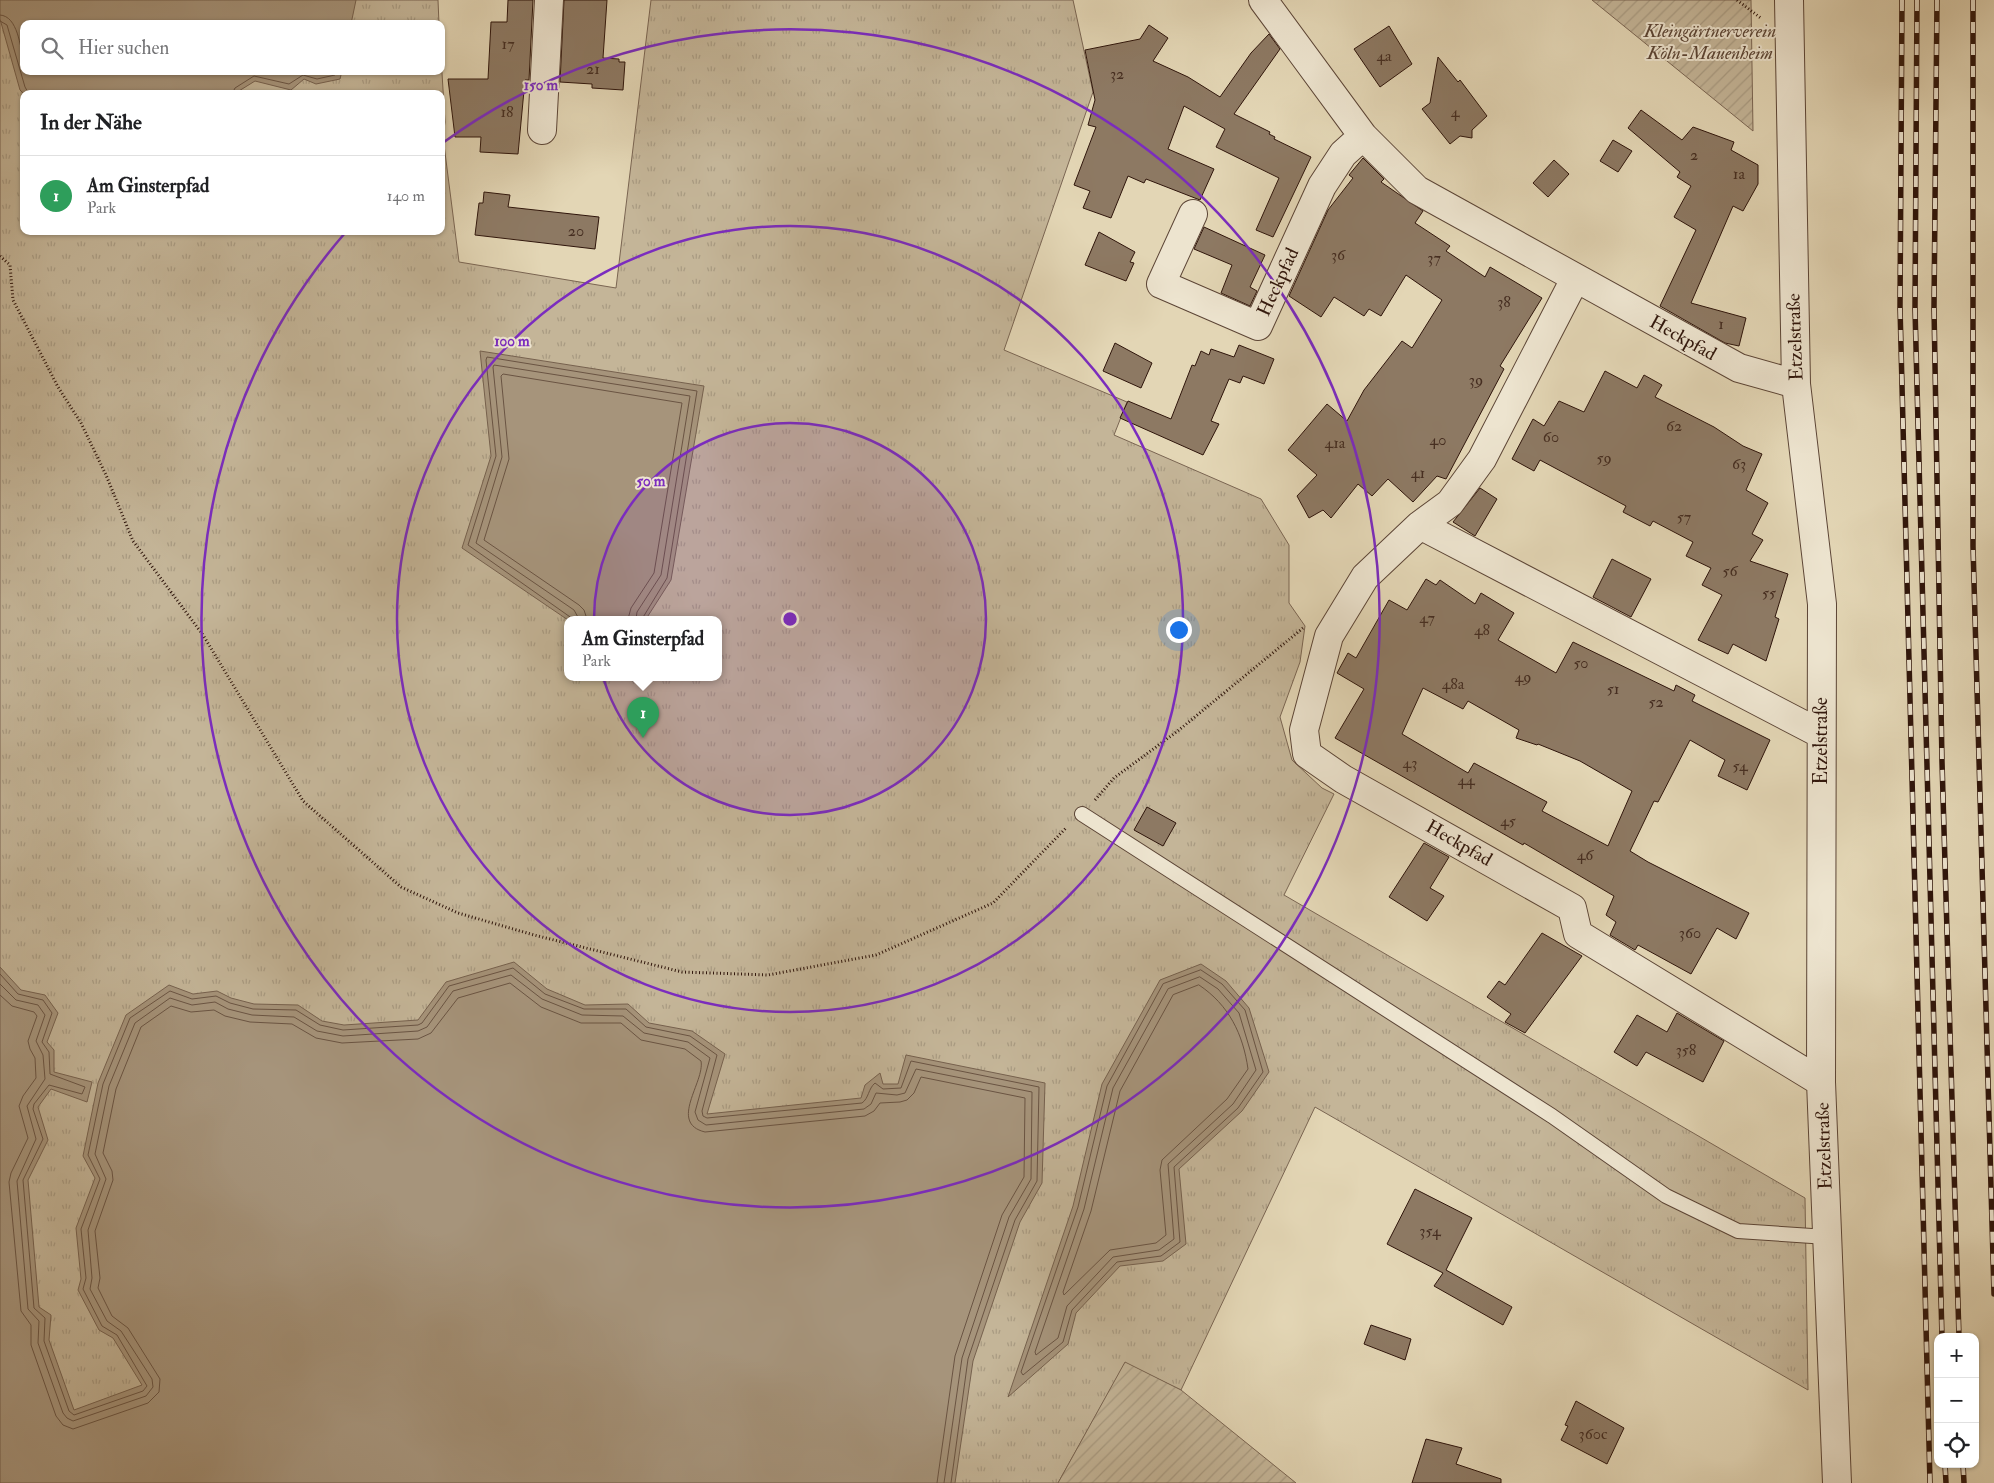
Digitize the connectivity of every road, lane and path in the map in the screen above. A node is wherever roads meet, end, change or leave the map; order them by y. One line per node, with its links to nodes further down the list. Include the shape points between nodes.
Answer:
1 (549, 0): 6 (street)
2 (1263, 0): 7 (street, Heckpfad)
3 (1737, 0): 5 (path)
4 (1789, 0): 11 (street, Etzelstraße)
5 (1762, 19)
6 (542, 130)
7 (1363, 136): 8 (street, Heckpfad, via 1343,154 1322,186 1258,326 1161,284); 10 (street, Heckpfad, via 1417,190)
8 (1193, 214)
9 (0, 256): 15 (path, via 10,265 13,300 81,424 133,541 203,635 303,801 401,887 458,913 682,972 768,975 876,955 993,903 1054,838)
10 (1575, 279): 11 (street, Heckpfad, via 1739,368); 12 (street, Heckpfad, via 1482,459 1450,503)
11 (1796, 384): 14 (street, Etzelstraße, via 1822,604)
12 (1420, 525): 14 (street); 16 (street, Heckpfad, via 1366,577 1329,636 1304,730 1307,754 1343,779 1572,908 1578,934)
13 (1305, 626): 15 (path, via 1179,730 1114,778)
14 (1821, 734): 16 (street, Etzelstraße)
15 (1082, 814): 17 (lane, via 1552,1116 1666,1196 1738,1231)
16 (1821, 1082): 17 (street, Etzelstraße)
17 (1827, 1237): 18 (street, Etzelstraße)
18 (1838, 1483)

